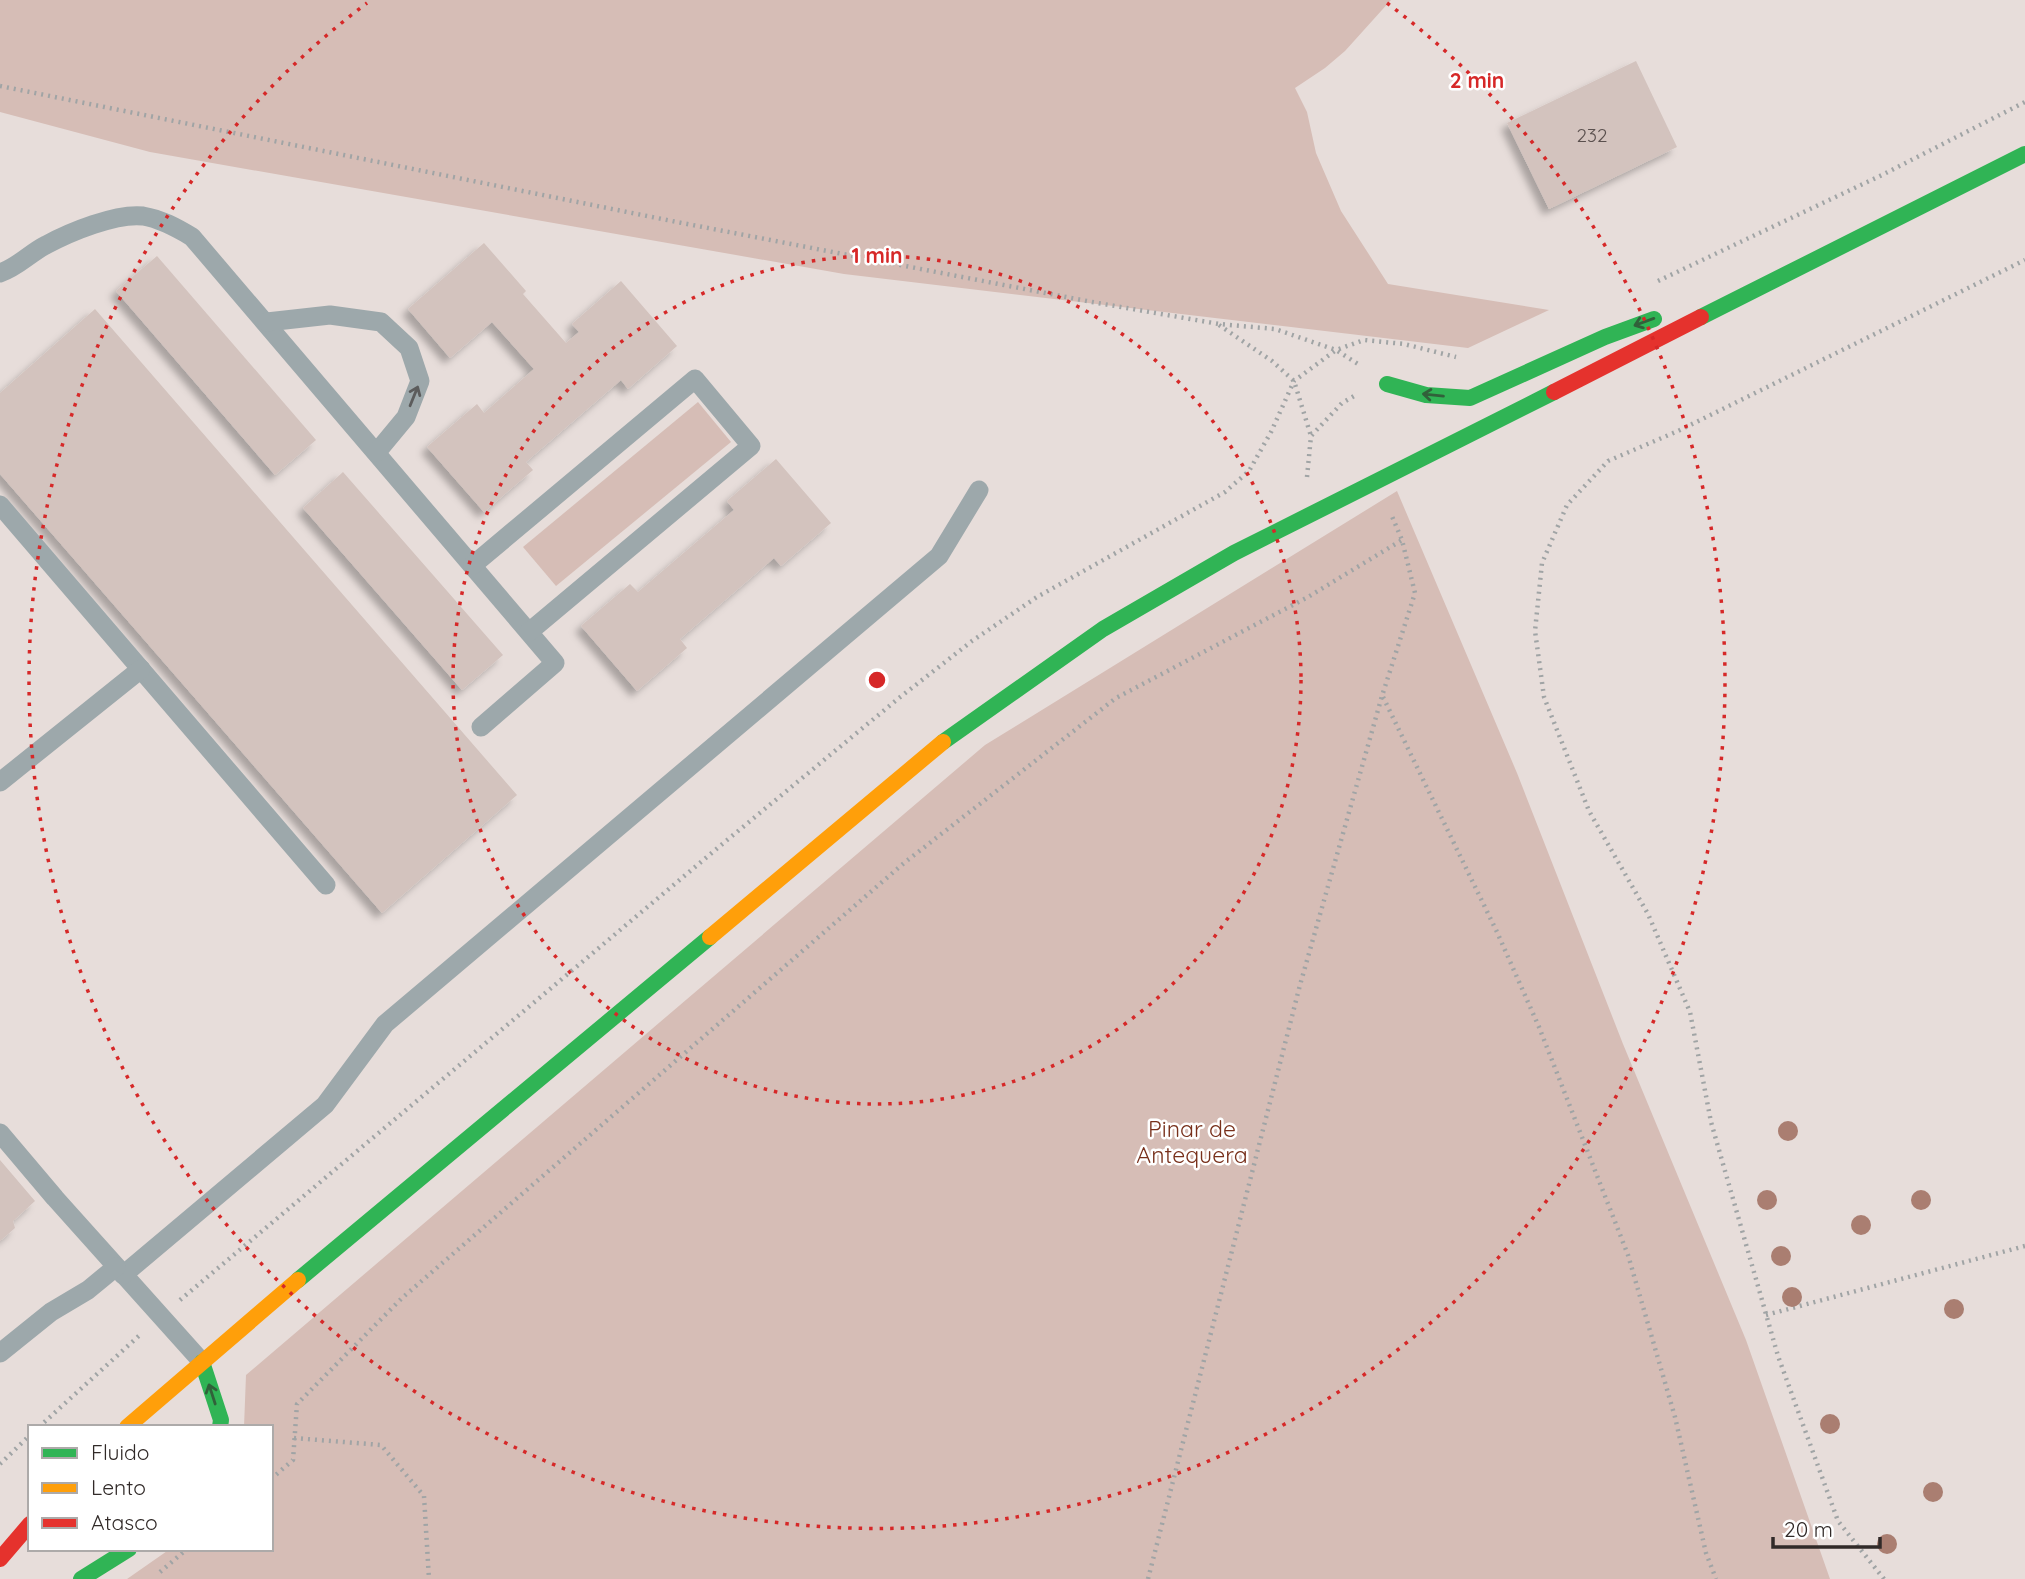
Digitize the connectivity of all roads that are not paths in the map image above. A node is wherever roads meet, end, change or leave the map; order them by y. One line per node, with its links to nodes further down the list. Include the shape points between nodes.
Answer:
1 (2025, 154): 2 (main road)
2 (1823, 256): 5 (main road, one-way to 5, via 1605,337 1470,398 1426,395); 18 (main road, via 1234,553 1103,629 946,740)
3 (0, 272): 4 (lane, via 97,222 141,216 169,223 192,237)
4 (267, 322): 6 (lane); 6 (lane, one-way to 4, via 405,417 420,381 409,348 380,322 330,316)
5 (1387, 384)
6 (377, 452): 9 (lane)
7 (979, 490): 16 (lane, via 939,556 385,1024 325,1105)
8 (0, 505): 11 (lane)
9 (473, 565): 10 (lane); 10 (lane, via 695,379 711,398 751,446)
10 (529, 632): 12 (lane, via 555,663)
11 (141, 669): 13 (lane); 14 (lane)
12 (481, 727)
13 (0, 782)
14 (326, 885)
15 (0, 1133): 16 (lane)
16 (120, 1271): 17 (lane, via 51,1312); 18 (lane)
17 (0, 1353)
18 (202, 1362): 19 (main road); 20 (main road, one-way to 18)
19 (129, 1425)
20 (220, 1425)
21 (28, 1526): 23 (main road)
22 (126, 1551): 24 (main road)
23 (0, 1559)
24 (81, 1579)

